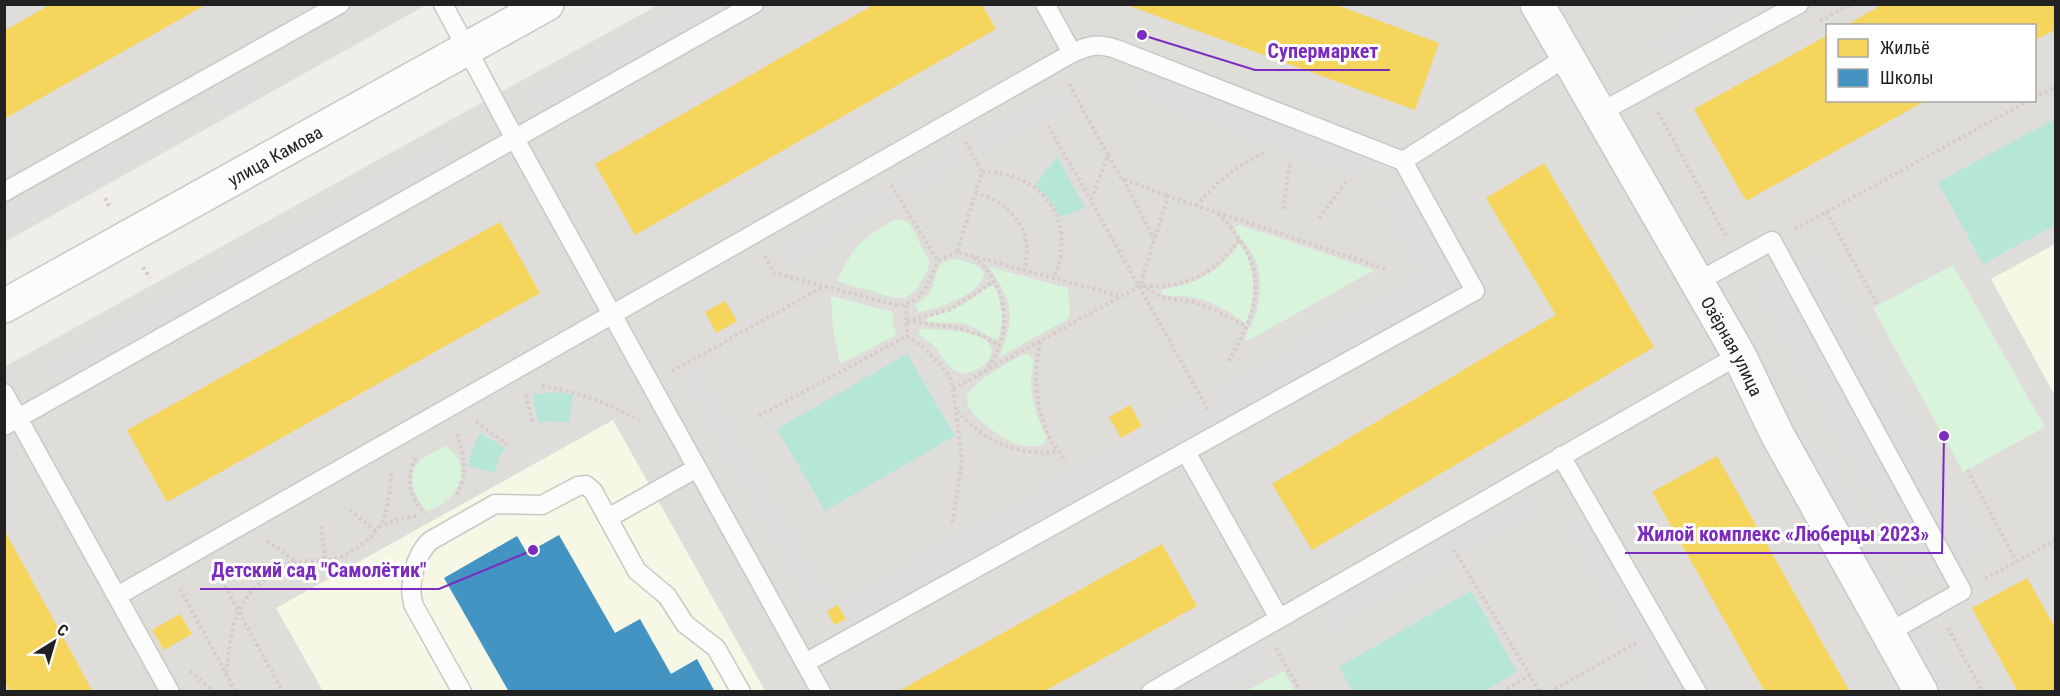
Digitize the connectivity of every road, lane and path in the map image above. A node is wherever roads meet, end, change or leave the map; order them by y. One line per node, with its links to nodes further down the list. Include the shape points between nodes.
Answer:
1 (340, 4): 29 (lane)
2 (442, 4): 10 (lane)
3 (547, 4): 10 (street, улица Камова)
4 (754, 4): 20 (lane)
5 (1046, 4): 12 (lane)
6 (1537, 4): 11 (street, Озёрная улица)
7 (1798, 4): 17 (lane)
8 (1851, 4): 9 (path)
9 (1810, 27)
10 (468, 48): 20 (lane); 55 (street, улица Камова)
11 (1568, 56): 17 (street, Озёрная улица); 24 (lane)
12 (1064, 58): 18 (lane); 22 (path); 24 (lane, via 1090,45 1116,49)
13 (2055, 86): 14 (path)
14 (2036, 97)
15 (2026, 102): 35 (path)
16 (1657, 110): 42 (path)
17 (1601, 112): 50 (street, Озёрная улица)
18 (955, 120): 25 (lane); 26 (path)
19 (1048, 126): 32 (path)
20 (514, 139): 57 (lane); 74 (lane)
21 (1265, 152): 33 (path, via 1237,166)
22 (1108, 155): 27 (path); 32 (path)
23 (1290, 161): 34 (path)
24 (1403, 161): 78 (lane, via 1475,291)
25 (878, 164): 38 (lane); 45 (path)
26 (982, 172): 30 (path); 48 (path, via 1013,175 1028,182 1051,204 1062,241)
27 (1122, 179): 31 (path); 39 (path)
28 (1346, 182): 37 (path)
29 (4, 192)
30 (975, 194): 43 (path); 47 (path, via 991,197 1016,218 1027,249)
31 (1168, 196): 33 (path); 39 (path)
32 (1091, 201): 52 (path)
33 (1196, 206): 36 (path)
34 (1283, 209)
35 (1826, 212): 41 (path); 56 (path)
36 (1217, 213): 40 (path); 46 (path)
37 (1319, 218)
38 (753, 234): 51 (path, via 774,273); 57 (lane)
39 (1154, 239): 52 (path)
40 (1239, 240): 52 (path, via 1219,264 1197,278 1174,286); 59 (path, via 1248,251 1256,295)
41 (1772, 241): 50 (lane); 110 (lane, via 1962,591)
42 (1732, 246)
43 (957, 252): 44 (path); 45 (path)
44 (974, 257): 47 (path); 49 (path)
45 (938, 261): 54 (path, via 925,289)
46 (1386, 269)
47 (1024, 270): 48 (path)
48 (1054, 278): 53 (path)
49 (995, 281): 58 (path, via 949,310); 62 (path, via 1005,311)
50 (1697, 282): 63 (street, Озёрная улица)
51 (823, 286): 54 (path); 66 (path)
52 (1140, 286): 53 (path); 59 (path, via 1161,297 1193,302 1216,311); 78 (path)
53 (1121, 296): 61 (path)
54 (906, 305): 58 (path)
55 (4, 306)
56 (1878, 306)
57 (612, 315): 66 (lane); 105 (lane)
58 (907, 321): 60 (path); 62 (path, via 959,328)
59 (1246, 329): 64 (path)
60 (907, 336): 68 (path, via 925,348 949,375); 72 (path)
61 (1040, 341): 65 (path); 81 (path, via 1035,384 1038,405 1044,426)
62 (1000, 346): 65 (path)
63 (1739, 355): 83 (lane); 110 (street, Озёрная улица)
64 (1228, 362)
65 (987, 370): 68 (path)
66 (650, 383): 86 (lane)
67 (536, 385): 76 (path, via 586,395)
68 (953, 389): 71 (path)
69 (525, 391): 75 (path)
70 (4, 393): 74 (lane)
71 (957, 411): 81 (path, via 973,428 1013,450); 93 (path, via 962,462)
72 (759, 416)
73 (472, 420): 79 (path)
74 (11, 422): 105 (lane)
75 (533, 424)
76 (646, 425)
77 (456, 429): 88 (path, via 465,461 463,482)
78 (1221, 432): 82 (lane)
79 (507, 444)
80 (420, 450): 91 (path, via 410,476 411,494)
81 (1060, 452): 84 (path)
82 (1186, 452): 107 (lane); 111 (lane)
83 (1561, 456): 95 (lane); 109 (lane)
84 (1065, 461)
85 (393, 464): 96 (path, via 384,519)
86 (697, 468): 92 (lane); 111 (lane)
87 (1967, 470): 101 (path)
88 (455, 499)
89 (350, 510): 96 (path)
90 (435, 512): 91 (path)
91 (426, 515): 96 (path, via 398,519)
92 (608, 518): 117 (lane, via 593,491 586,485 578,486 542,505 495,504 424,547 410,595); 118 (lane, via 637,571 667,596 684,624 716,648)
93 (952, 524)
94 (321, 526): 99 (path)
95 (1440, 526): 107 (lane); 113 (path)
96 (377, 529): 99 (path, via 356,549)
97 (261, 537): 100 (path)
98 (2055, 540): 101 (path)
99 (325, 559): 100 (path)
100 (297, 562): 106 (path, via 286,565 255,587)
101 (2017, 562): 104 (path, via 1983,580)
102 (213, 564): 106 (path)
103 (177, 584): 112 (path)
104 (1986, 587)
105 (117, 596): 114 (lane)
106 (239, 611): 112 (path); 116 (path)
107 (1272, 622): 120 (lane); 121 (path)
108 (1947, 627): 127 (path)
109 (1661, 629): 124 (path); 125 (lane)
110 (1888, 633): 126 (street, Озёрная улица)
111 (805, 663): 119 (lane)
112 (226, 673): 115 (path)
113 (1530, 675): 122 (path); 123 (path)
114 (170, 692)
115 (236, 692)
116 (283, 692)
117 (462, 692)
118 (741, 692)
119 (821, 692)
120 (1151, 692)
121 (1301, 692)
122 (1502, 692)
123 (1540, 692)
124 (1550, 692)
125 (1697, 692)
126 (1921, 692)
127 (1983, 692)

